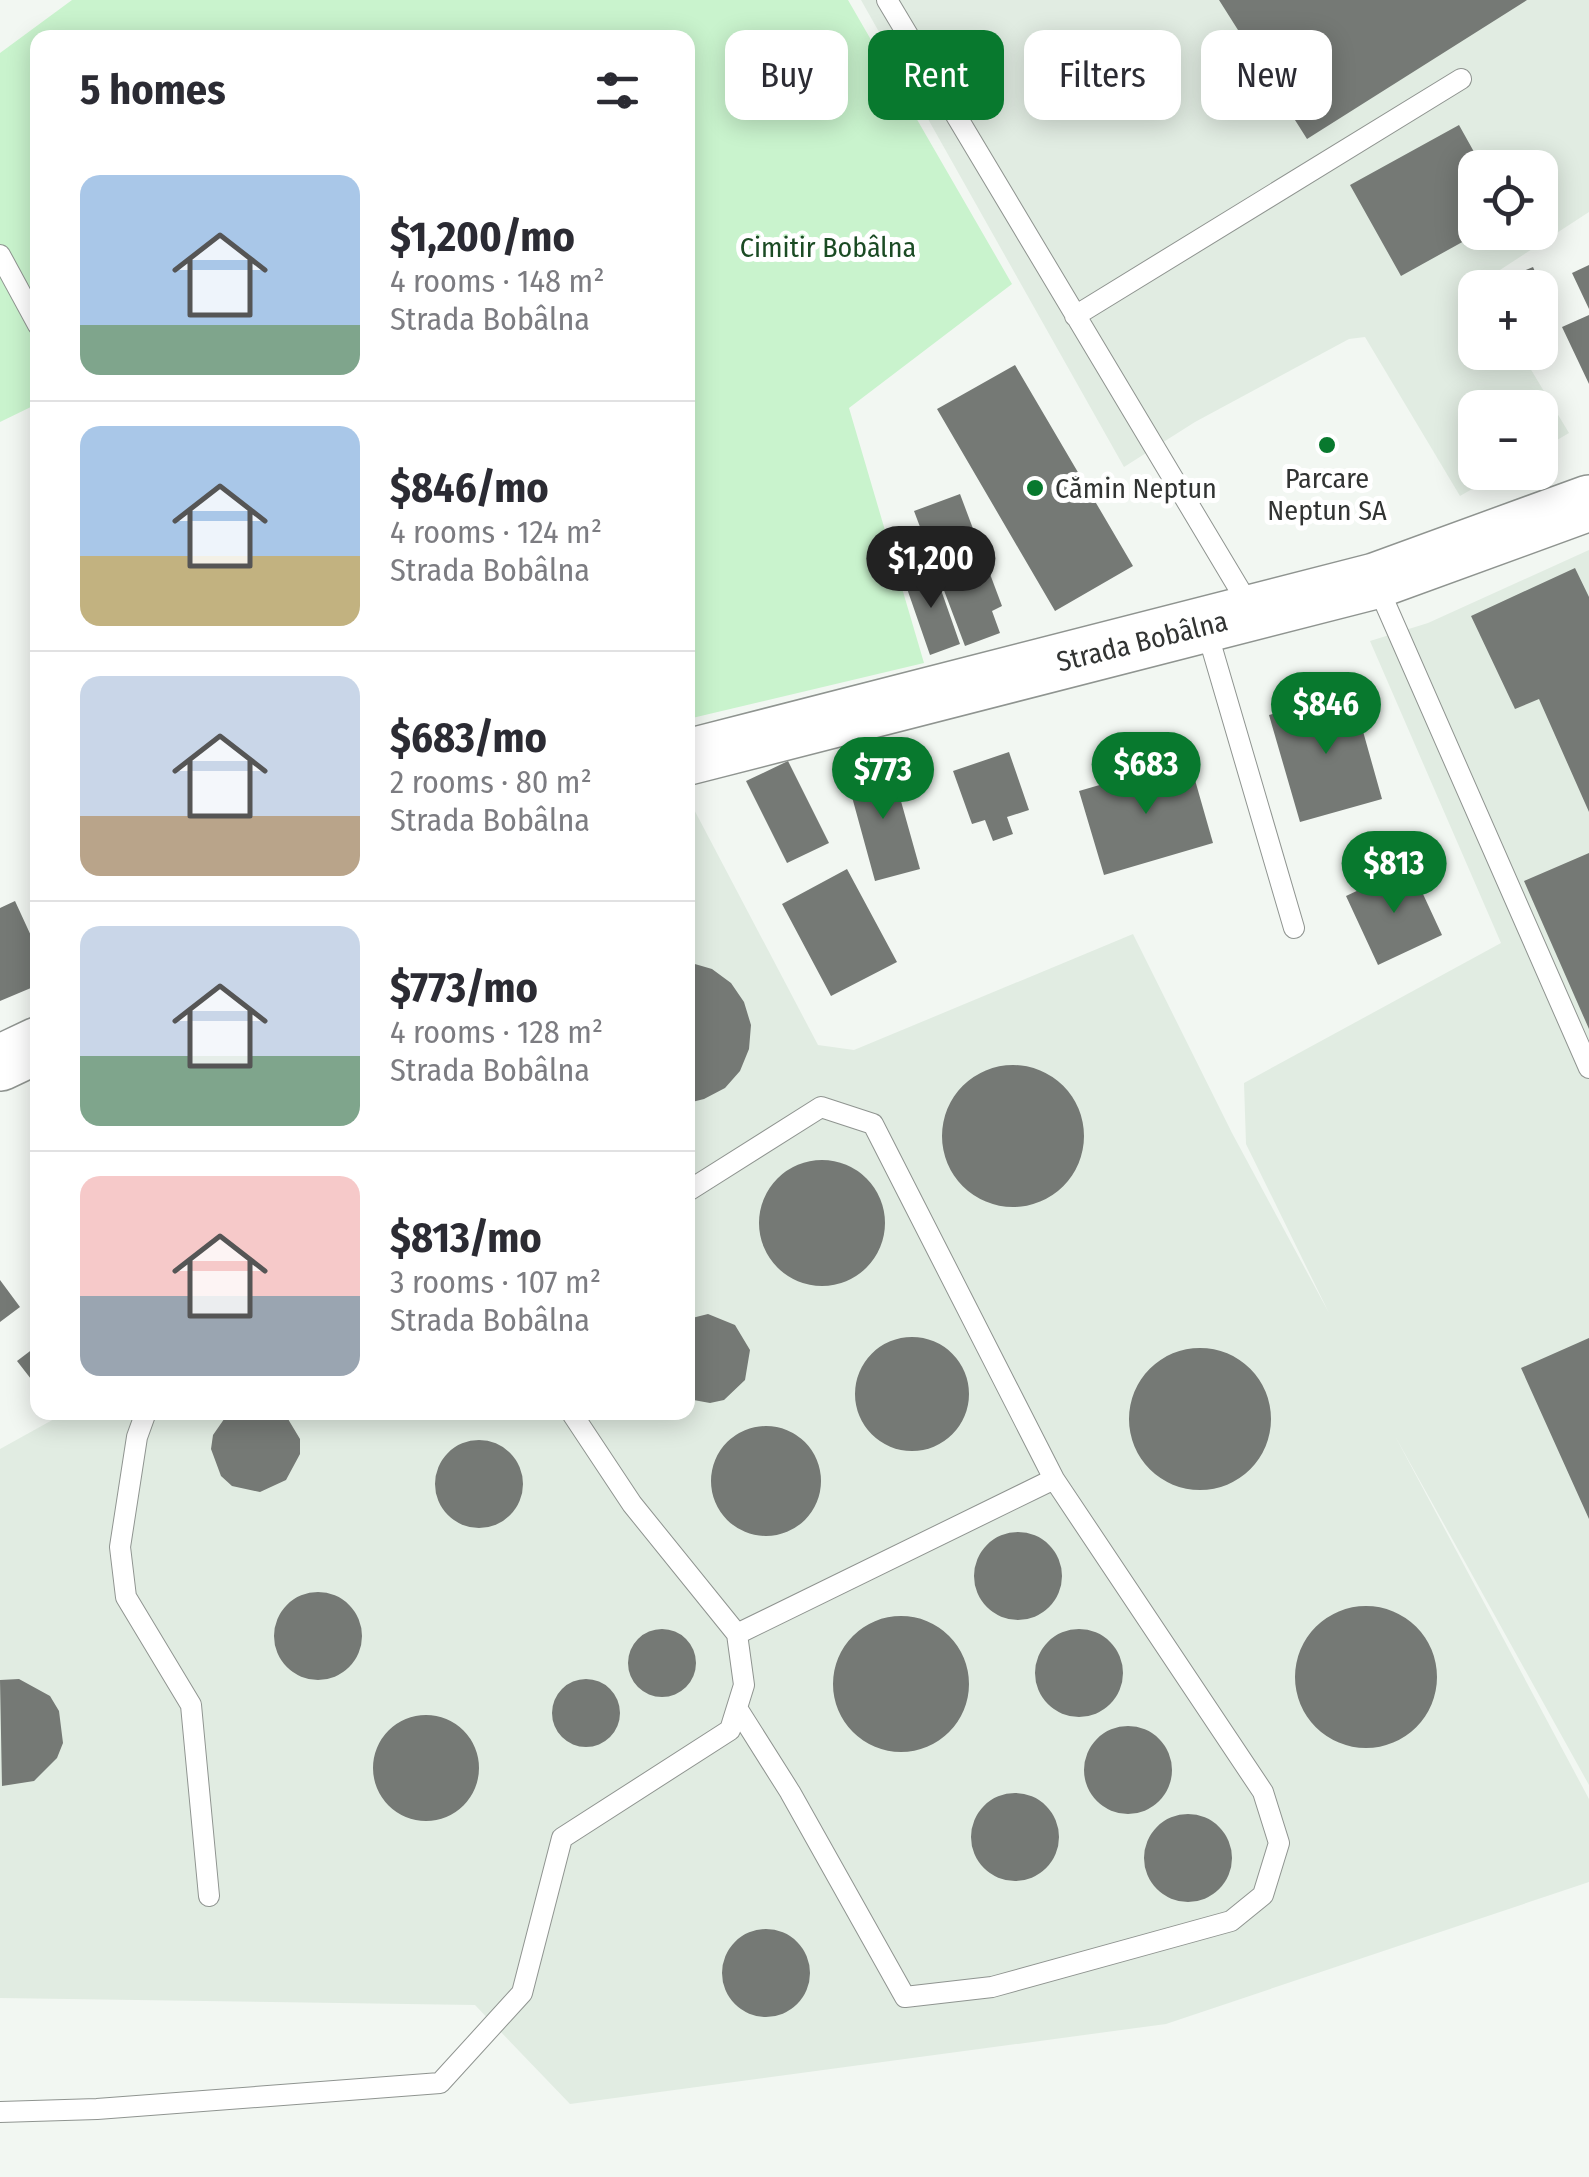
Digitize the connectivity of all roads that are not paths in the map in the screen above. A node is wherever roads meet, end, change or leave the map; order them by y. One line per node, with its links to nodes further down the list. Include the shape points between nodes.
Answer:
1 (886, 0): 5 (lane)
2 (1461, 79): 5 (lane)
3 (0, 255): 4 (lane)
4 (30, 310)
5 (1075, 316): 8 (lane)
6 (1589, 503): 7 (main road, Strada Bobâlna)
7 (1375, 580): 8 (main road, Strada Bobâlna); 13 (lane)
8 (1229, 619): 9 (main road, Strada Bobâlna); 10 (lane)
9 (695, 754)
10 (1294, 928)
11 (30, 1049): 12 (main road)
12 (0, 1063)
13 (1589, 1068)
14 (695, 1187): 17 (lane, via 821,1106 873,1124)
15 (143, 1420): 20 (lane, via 120,1547 126,1598 191,1705)
16 (576, 1420): 18 (lane, via 632,1504)
17 (1054, 1479): 18 (lane); 19 (lane, via 1263,1792 1278,1843 1263,1895 1231,1921 992,1988 905,1997)
18 (737, 1634): 19 (lane, via 744,1685)
19 (737, 1708): 21 (lane, via 730,1730 562,1838 522,1992 440,2082)
20 (210, 1896)
21 (0, 2112)

